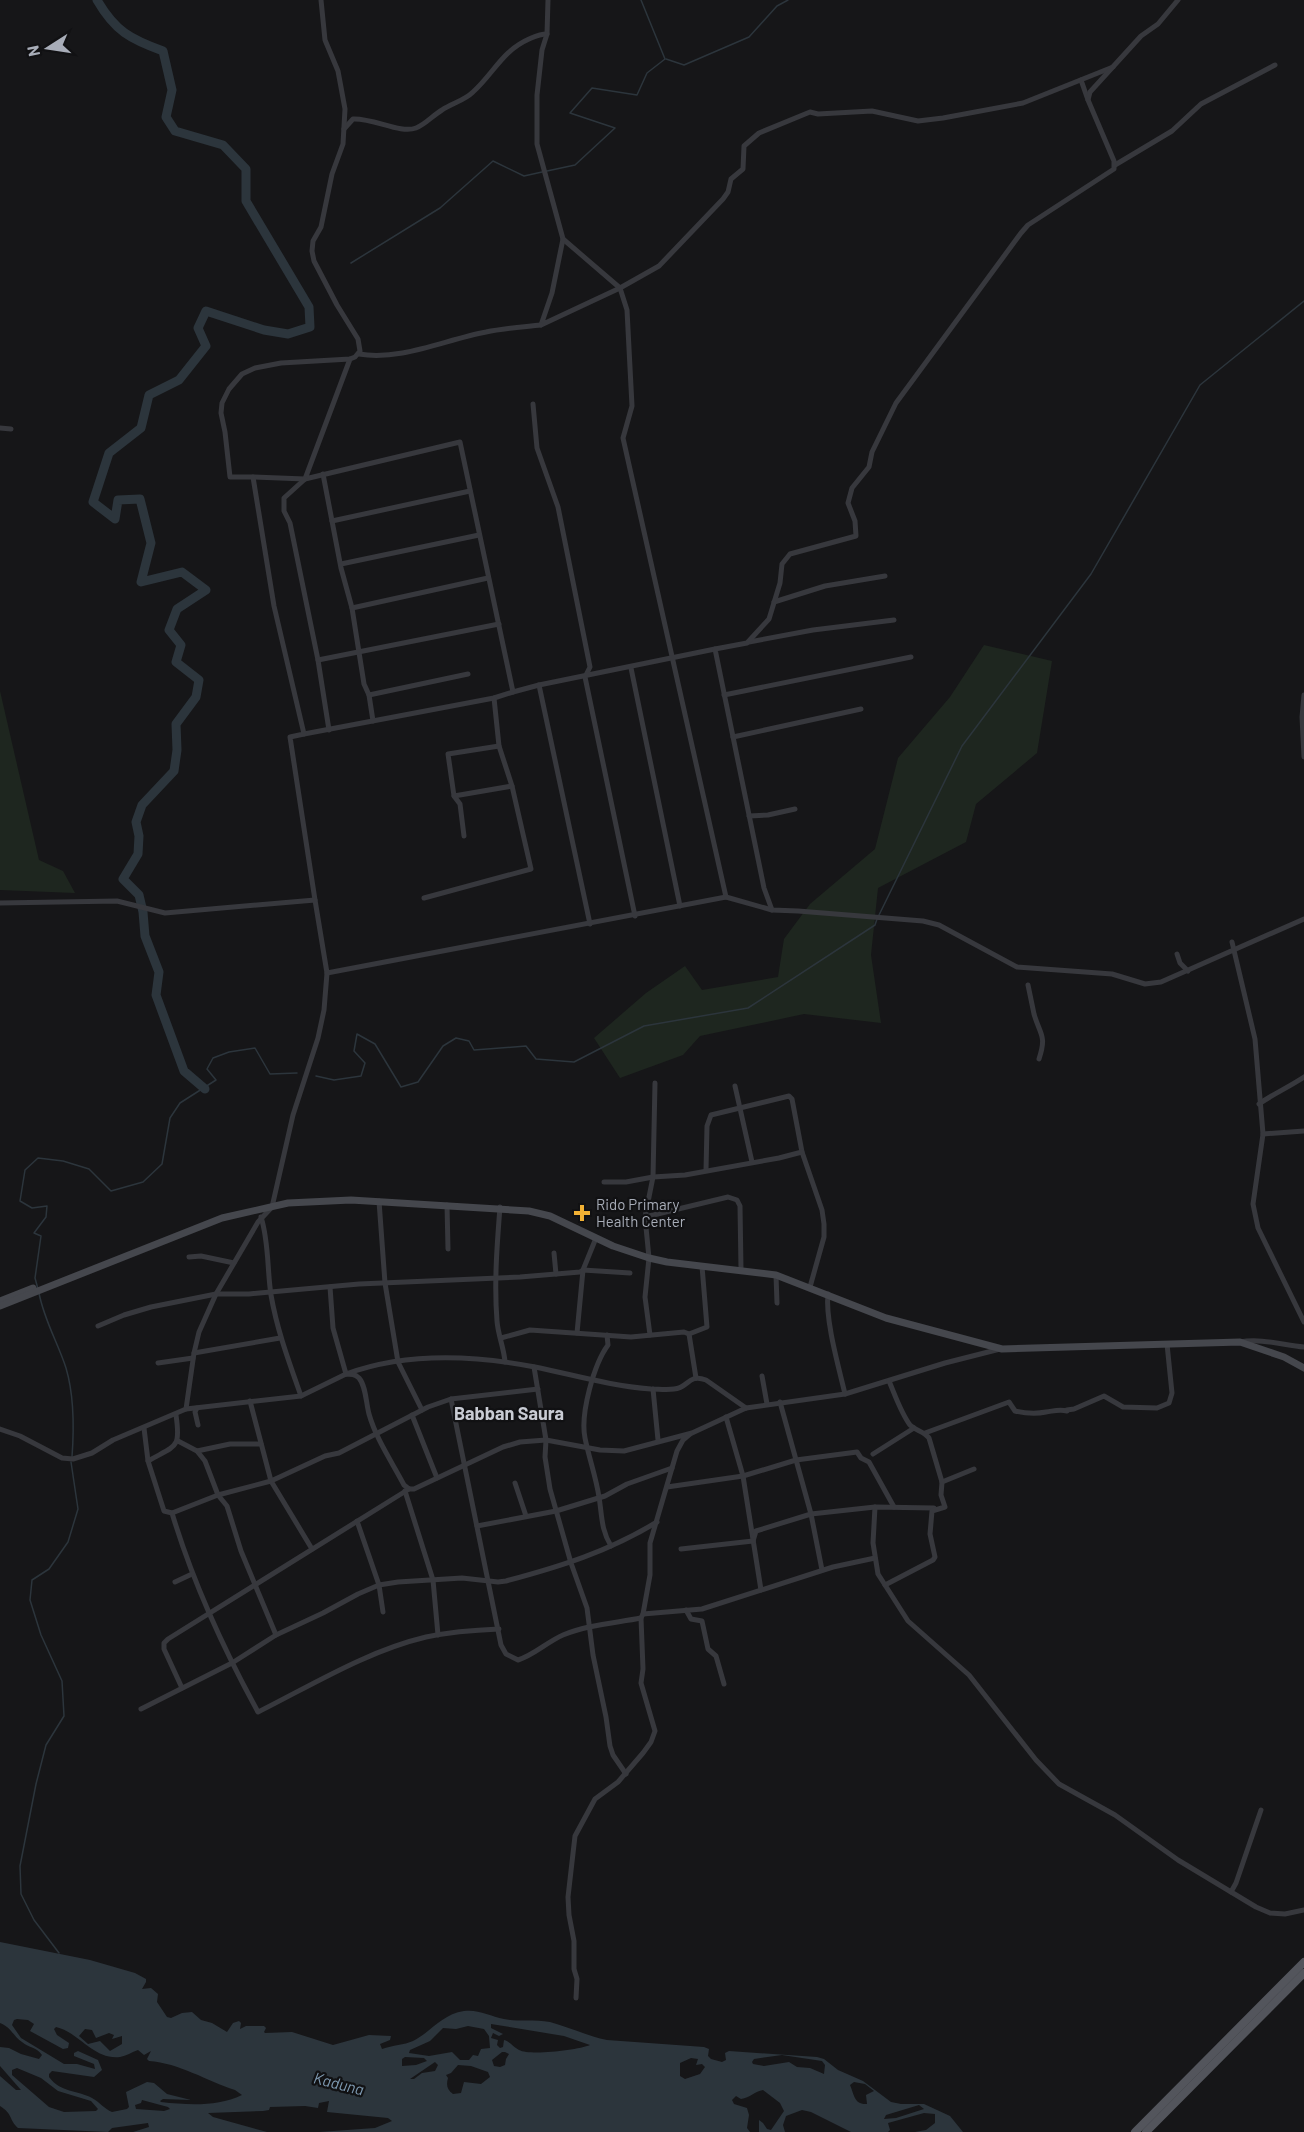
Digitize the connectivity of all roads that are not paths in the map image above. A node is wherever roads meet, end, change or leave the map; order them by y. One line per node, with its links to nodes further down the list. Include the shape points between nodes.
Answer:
1 (321, 0): 9 (street, via 325,40 345,101)
2 (548, 0): 4 (street)
3 (1178, 0): 6 (street)
4 (547, 34): 9 (street, via 520,43 472,93 417,128 406,131 365,119 353,120); 11 (street, via 542,50 536,129 543,172)
5 (1275, 65): 10 (street, via 1201,105 1172,131)
6 (1115, 67): 7 (street); 8 (street)
7 (1081, 80): 8 (street); 12 (street, via 1023,103 943,118 918,121 872,111 810,112 759,134 744,146 743,169 731,179 723,199 659,266)
8 (1088, 100): 10 (street)
9 (344, 129): 14 (street, via 312,251 358,339)
10 (1116, 165): 28 (street, via 1021,232 897,403 872,452 869,467 852,488 848,503 856,536 790,554 782,564)
11 (563, 239): 12 (street); 13 (street)
12 (620, 288): 13 (street); 35 (street, via 627,310 632,406 623,438)
13 (541, 325): 14 (street, via 487,332 393,355)
14 (359, 354): 15 (street)
15 (350, 358): 20 (street, via 281,363 242,374 222,403 221,413 230,477); 21 (street)
16 (533, 404): 40 (street, via 537,448 558,507 590,667)
17 (0, 428): 18 (street)
18 (11, 429)
19 (323, 474): 21 (street); 22 (street, via 459,442); 23 (street)
20 (253, 477): 21 (street); 50 (street, via 274,606)
21 (305, 479): 37 (street, via 284,498 284,510)
22 (470, 491): 23 (street); 24 (street)
23 (332, 521): 25 (street)
24 (479, 535): 25 (street); 27 (street)
25 (342, 564): 29 (street)
26 (885, 576): 28 (street, via 825,586)
27 (488, 578): 29 (street); 31 (street)
28 (774, 602): 32 (street, via 769,619)
29 (352, 608): 34 (street)
30 (894, 620): 32 (street)
31 (499, 624): 34 (street); 42 (street)
32 (747, 643): 33 (street)
33 (715, 649): 35 (street); 44 (street)
34 (359, 651): 37 (street); 43 (street)
35 (674, 657): 38 (street); 59 (street)
36 (911, 657): 44 (street)
37 (318, 660): 49 (street)
38 (631, 668): 40 (street); 63 (street)
39 (468, 674): 43 (street)
40 (585, 676): 41 (street); 65 (street)
41 (539, 686): 42 (street); 67 (street)
42 (513, 692): 46 (street)
43 (369, 695): 48 (street)
44 (724, 695): 51 (street)
45 (1304, 695): 53 (street)
46 (494, 698): 48 (street); 52 (street)
47 (861, 709): 51 (street)
48 (373, 721): 49 (street)
49 (329, 730): 50 (street)
50 (304, 734): 61 (street, via 290,737)
51 (733, 737): 57 (street)
52 (499, 746): 54 (street); 55 (street, via 448,754)
53 (1304, 757)
54 (512, 786): 55 (street); 60 (street, via 531,869)
55 (454, 796): 58 (street, via 460,804)
56 (795, 809): 57 (street)
57 (749, 816): 64 (street)
58 (464, 836)
59 (726, 897): 63 (street); 64 (street)
60 (424, 898)
61 (315, 900): 62 (street, via 165,913 117,901); 72 (street)
62 (0, 903)
63 (680, 906): 65 (street)
64 (772, 910): 71 (street, via 931,923 1017,967 1112,974 1145,984)
65 (635, 916): 67 (street)
66 (1304, 919): 69 (street)
67 (590, 924): 72 (street)
68 (1232, 942): 69 (street)
69 (1233, 951): 71 (street); 78 (street, via 1255,1039)
70 (1177, 954): 71 (street)
71 (1188, 971)
72 (327, 973): 89 (street, via 318,1038 293,1115)
73 (1028, 985): 74 (street, via 1043,1037)
74 (1040, 1059)
75 (1304, 1077): 78 (street)
76 (655, 1083): 85 (street)
77 (735, 1086): 79 (street)
78 (1259, 1104): 81 (street)
79 (739, 1107): 82 (street, via 789,1096 796,1110); 83 (street); 84 (street, via 711,1115)
80 (1304, 1131): 81 (street)
81 (1263, 1134): 116 (street, via 1253,1204 1258,1228)
82 (802, 1152): 83 (street); 108 (street, via 824,1224)
83 (752, 1162): 84 (street)
84 (706, 1170): 85 (street)
85 (653, 1177): 86 (street); 92 (street)
86 (604, 1182)
87 (379, 1201): 88 (main road); 89 (main road, via 320,1200); 106 (street)
88 (447, 1205): 90 (main road); 94 (street)
89 (272, 1207): 91 (street); 109 (main road, via 250,1207 209,1218)
90 (500, 1208): 93 (main road, via 550,1216); 105 (street)
91 (261, 1217): 98 (street); 110 (street)
92 (645, 1217): 97 (street); 100 (street, via 728,1197 737,1200)
93 (596, 1238): 97 (main road); 101 (street)
94 (448, 1249)
95 (554, 1253): 103 (street)
96 (189, 1257): 98 (street)
97 (649, 1258): 99 (main road); 121 (street, via 645,1297)
98 (234, 1263): 111 (street)
99 (702, 1266): 100 (main road); 119 (street, via 707,1327)
100 (741, 1269): 104 (main road)
101 (583, 1270): 102 (street); 103 (street); 118 (street)
102 (630, 1273)
103 (556, 1274): 105 (street)
104 (776, 1275): 108 (main road); 114 (street)
105 (496, 1277): 106 (street); 123 (street)
106 (385, 1283): 107 (street); 129 (street)
107 (330, 1287): 110 (street); 134 (street, via 333,1328)
108 (810, 1287): 112 (main road)
109 (27, 1292): 113 (main road); 115 (main road)
110 (271, 1292): 111 (street); 122 (street)
111 (216, 1294): 117 (street, via 151,1307); 128 (street)
112 (828, 1294): 127 (main road, via 886,1318); 141 (street, via 826,1305)
113 (0, 1301)
114 (777, 1303)
115 (0, 1306)
116 (1304, 1322)
117 (98, 1326)
118 (577, 1333): 120 (street); 123 (street, via 530,1330)
119 (689, 1334): 121 (street); 136 (street)
120 (607, 1335): 121 (street); 137 (street, via 608,1345)
121 (650, 1335)
122 (280, 1338): 128 (street); 142 (street)
123 (501, 1338): 130 (street)
124 (1240, 1342): 125 (main road); 126 (street); 133 (main road)
125 (1167, 1344): 127 (main road); 159 (street, via 1172,1393 1169,1403 1157,1408 1123,1407 1104,1396 1067,1411 1043,1413 1015,1411 1009,1402)
126 (1304, 1347)
127 (1002, 1349): 138 (street)
128 (193, 1356): 131 (street); 149 (street)
129 (398, 1362): 130 (street, via 471,1357); 134 (street); 150 (street)
130 (505, 1362): 132 (street)
131 (158, 1363)
132 (534, 1367): 137 (street); 139 (street)
133 (1304, 1368)
134 (346, 1374): 142 (street); 158 (street, via 358,1377 362,1384)
135 (762, 1376): 146 (street)
136 (696, 1378): 140 (street, via 674,1389); 148 (street, via 706,1380)
137 (592, 1380): 140 (street); 165 (street, via 585,1411)
138 (889, 1381): 141 (street); 156 (street)
139 (538, 1389): 143 (street); 161 (street)
140 (652, 1389): 162 (street)
141 (845, 1394): 145 (street)
142 (301, 1396): 144 (street)
143 (451, 1399): 150 (street); 170 (street)
144 (250, 1401): 147 (street); 164 (street)
145 (780, 1402): 146 (street); 168 (street)
146 (767, 1404): 148 (street)
147 (197, 1408): 149 (street); 154 (street)
148 (746, 1408): 153 (street)
149 (186, 1409): 151 (street)
150 (422, 1410): 152 (street)
151 (176, 1415): 155 (street); 163 (street)
152 (412, 1415): 158 (street); 174 (street)
153 (726, 1417): 160 (street); 173 (street)
154 (198, 1425)
155 (144, 1428): 157 (street, via 73,1459 62,1458); 169 (street)
156 (914, 1428): 159 (street); 167 (street)
157 (0, 1429)
158 (377, 1432): 175 (street, via 339,1453); 179 (street)
159 (925, 1433): 176 (street)
160 (681, 1438): 162 (street); 171 (street)
161 (546, 1440): 165 (street); 170 (street, via 503,1447); 185 (street, via 547,1475)
162 (658, 1440): 165 (street, via 624,1450)
163 (178, 1441): 166 (street); 169 (street)
164 (261, 1444): 166 (street, via 230,1444); 175 (street)
165 (589, 1448): 181 (street)
166 (196, 1451): 180 (street, via 205,1461)
167 (873, 1454)
168 (796, 1460): 173 (street); 183 (street, via 857,1452 869,1462); 187 (street)
169 (148, 1461): 186 (street, via 164,1511)
170 (465, 1464): 174 (street); 191 (street)
171 (672, 1468): 178 (street); 181 (street)
172 (974, 1468): 176 (street)
173 (743, 1476): 178 (street); 192 (street)
174 (437, 1478): 179 (street)
175 (271, 1481): 180 (street); 194 (street)
176 (942, 1482): 184 (street)
177 (515, 1483): 188 (street)
178 (667, 1487): 190 (street)
179 (407, 1490): 189 (street); 200 (street)
180 (218, 1495): 186 (street); 203 (street, via 227,1506)
181 (599, 1497): 185 (street); 193 (street, via 605,1536)
182 (875, 1507): 183 (street); 187 (street); 196 (street)
183 (894, 1507): 184 (street)
184 (945, 1507): 205 (street, via 932,1511 933,1560)
185 (556, 1511): 188 (street); 197 (street)
186 (172, 1513): 199 (street)
187 (811, 1514): 192 (street, via 756,1531); 198 (street)
188 (526, 1516): 191 (street)
189 (357, 1521): 194 (street); 204 (street)
190 (657, 1522): 193 (street); 210 (street, via 649,1550 650,1575)
191 (477, 1526): 201 (street)
192 (753, 1541): 195 (street); 206 (street)
193 (611, 1546): 197 (street)
194 (312, 1549): 203 (street)
195 (681, 1549)
196 (875, 1558): 198 (street); 205 (street)
197 (571, 1563): 201 (street, via 506,1581); 211 (street, via 582,1588)
198 (822, 1570): 206 (street)
199 (192, 1574): 202 (street); 209 (street)
200 (434, 1580): 201 (street); 204 (street); 214 (street)
201 (489, 1581): 212 (street)
202 (175, 1582)
203 (255, 1585): 209 (street); 213 (street)
204 (379, 1585): 208 (street); 213 (street)
205 (885, 1585): 221 (street, via 908,1621 969,1675 1059,1784 1115,1815)
206 (761, 1590): 207 (street, via 702,1609)
207 (686, 1610): 210 (street); 216 (street, via 691,1619 702,1621 708,1649 716,1656)
208 (383, 1612)
209 (209, 1613): 215 (street); 217 (street, via 164,1643)
210 (642, 1616): 211 (street); 219 (street, via 641,1683 655,1731)
211 (590, 1627): 212 (street, via 562,1636 518,1660 506,1654); 219 (street, via 610,1746)
212 (499, 1629): 214 (street)
213 (276, 1635): 215 (street)
214 (438, 1635): 215 (street, via 372,1655 258,1712)
215 (232, 1664): 217 (street)
216 (724, 1684)
217 (182, 1688): 218 (street)
218 (141, 1709)
219 (626, 1774): 225 (street, via 595,1799 575,1836 568,1915 573,1932)
220 (1261, 1810): 221 (street)
221 (1231, 1892): 222 (street, via 1270,1913)
222 (1304, 1910)
223 (1304, 1962): 226 (main road)
224 (1304, 1974): 227 (main road)
225 (576, 1998)
226 (1135, 2132)
227 (1146, 2132)

